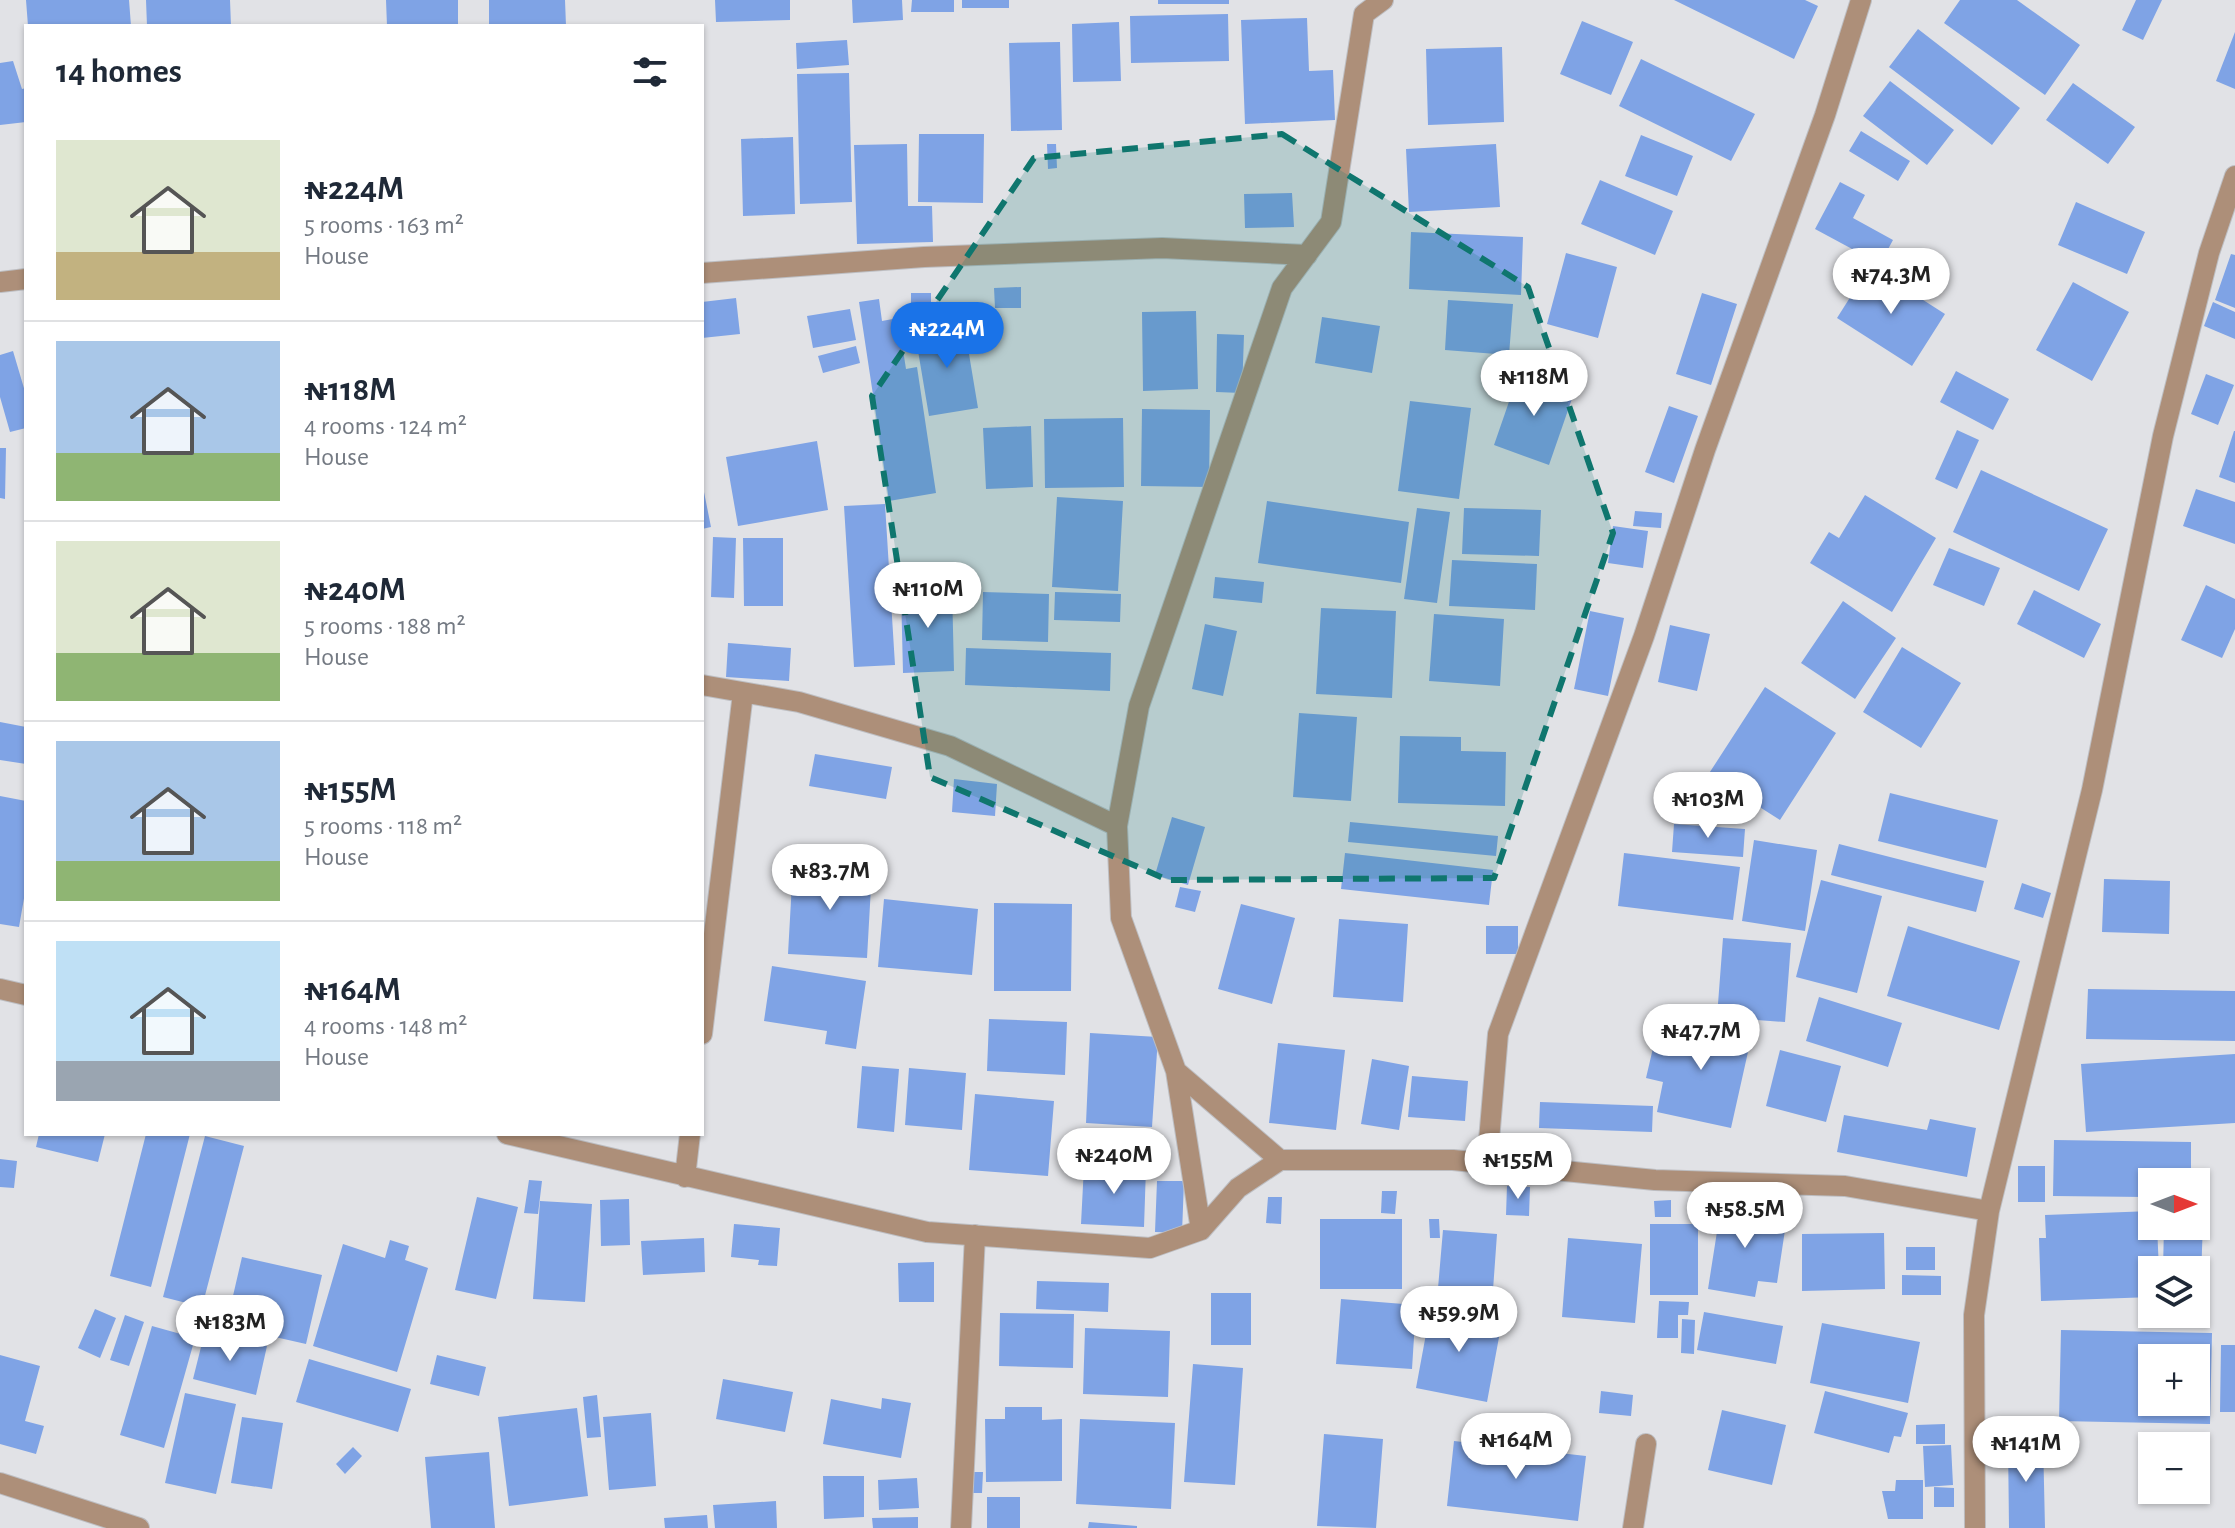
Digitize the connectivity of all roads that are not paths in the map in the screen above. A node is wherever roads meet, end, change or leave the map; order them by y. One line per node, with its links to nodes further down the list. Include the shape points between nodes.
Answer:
1 (1383, 0): 4 (street, via 1364,14 1331,222)
2 (1861, 0): 18 (street, via 1644,636 1498,1034)
3 (2235, 176): 20 (street, via 2209,253 2163,436 2092,790)
4 (1307, 255): 5 (street, via 1162,248); 10 (street, via 1282,288 1139,706)
5 (704, 273)
6 (24, 279): 7 (street)
7 (0, 282)
8 (704, 685): 9 (street)
9 (743, 693): 10 (street, via 799,702 950,746); 13 (street)
10 (1117, 826): 14 (street, via 1121,918)
11 (0, 989): 12 (street)
12 (24, 995)
13 (704, 1017)
14 (1176, 1071): 17 (street); 21 (street)
15 (515, 1136): 19 (street)
16 (690, 1136): 19 (street)
17 (1280, 1160): 18 (street); 21 (street, via 1238,1188)
18 (1487, 1164): 20 (street, via 1655,1180 1845,1186)
19 (685, 1177): 22 (street, via 927,1232)
20 (1989, 1211): 28 (street, via 1974,1315)
21 (1201, 1230): 22 (street, via 1150,1248)
22 (975, 1235): 26 (street)
23 (1646, 1444): 27 (street)
24 (0, 1483): 25 (street)
25 (139, 1528)
26 (961, 1528)
27 (1633, 1528)
28 (1975, 1528)

